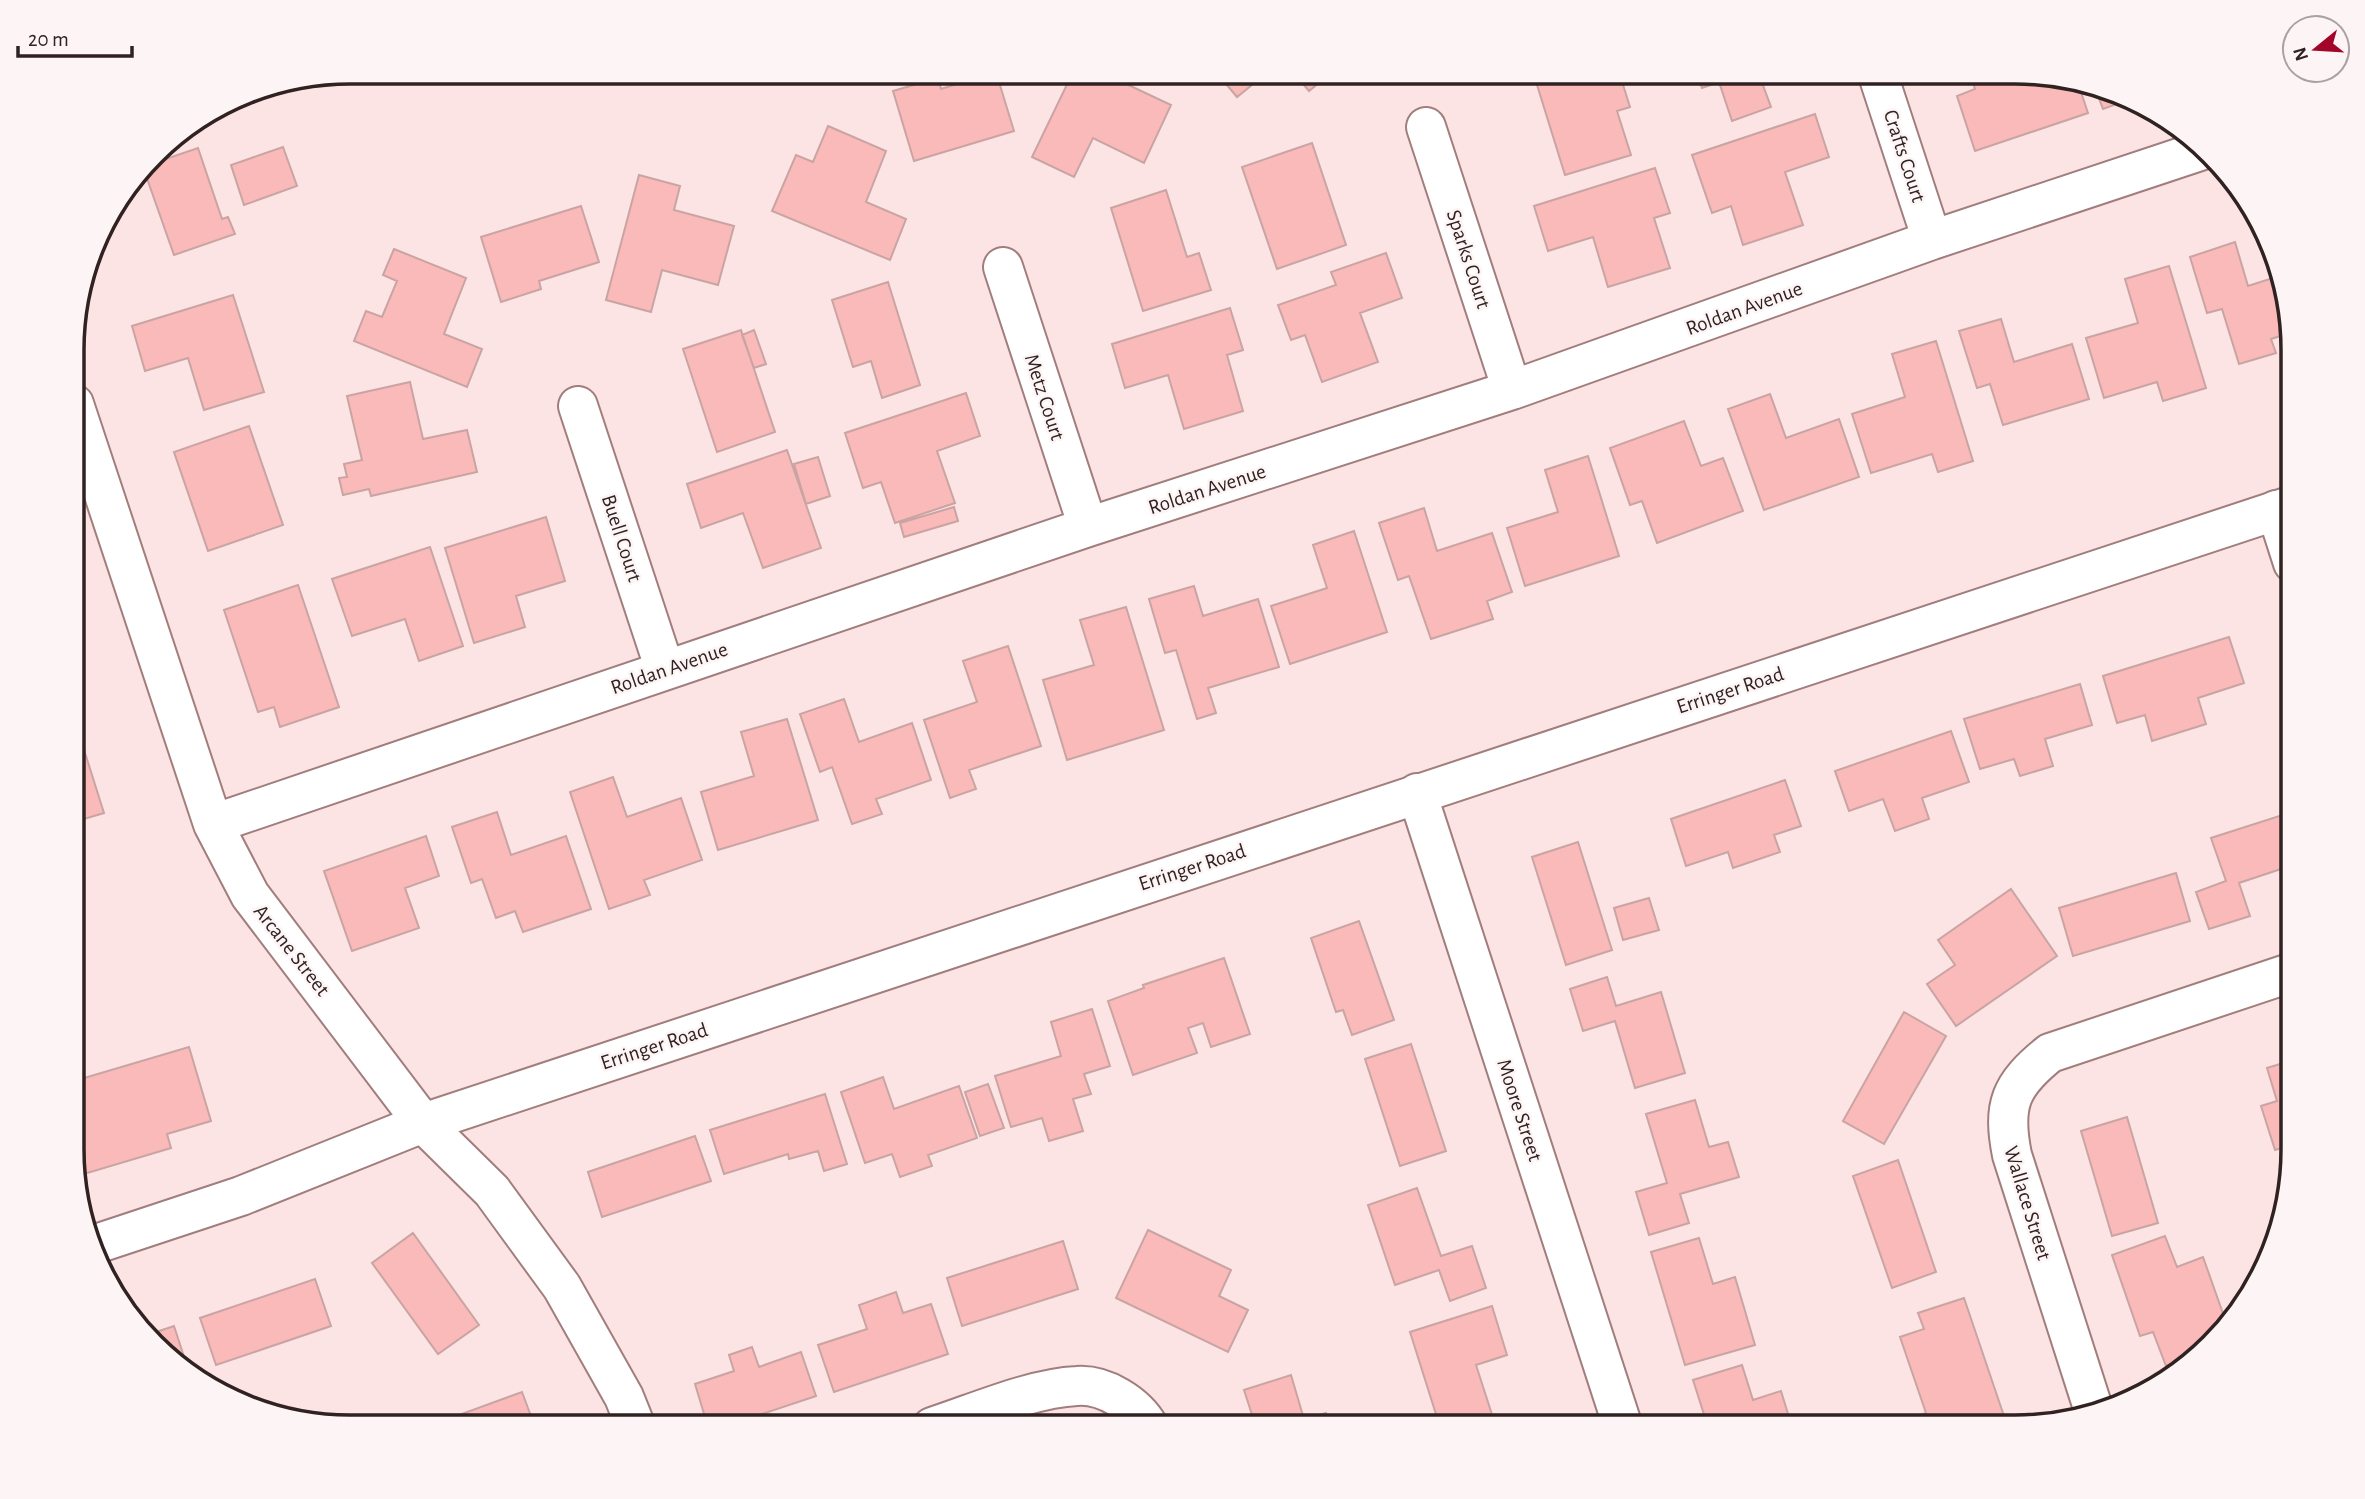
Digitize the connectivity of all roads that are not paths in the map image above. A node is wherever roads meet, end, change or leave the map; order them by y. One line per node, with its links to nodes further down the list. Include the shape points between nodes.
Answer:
1 (1881, 84): 4 (street, Crafts Court)
2 (1426, 127): 6 (street, Sparks Court)
3 (2193, 153): 4 (street, Roldan Avenue)
4 (1932, 240): 6 (street, Roldan Avenue)
5 (1003, 267): 10 (street, Metz Court)
6 (1512, 390): 10 (street, Roldan Avenue)
7 (579, 405): 11 (street, Buell Court)
8 (84, 434): 13 (street, Arcane Street)
9 (2281, 509): 12 (street, Erringer Road)
10 (1088, 527): 11 (street, Roldan Avenue)
11 (665, 670): 13 (street, Roldan Avenue)
12 (1417, 793): 15 (street, Erringer Road); 21 (street, Moore Street)
13 (212, 824): 15 (street, Arcane Street, via 250,895)
14 (2281, 976): 17 (street, Wallace Street, via 2050,1053 2027,1072 2012,1097 2006,1126 2012,1155)
15 (423, 1123): 16 (street, Erringer Road, via 241,1196); 18 (street, Arcane Street, via 492,1191 562,1287)
16 (101, 1242)
17 (2092, 1404)
18 (631, 1415)
19 (968, 1415): 20 (street, via 1044,1390 1080,1385 1115,1394)
20 (1141, 1415)
21 (1619, 1415)

